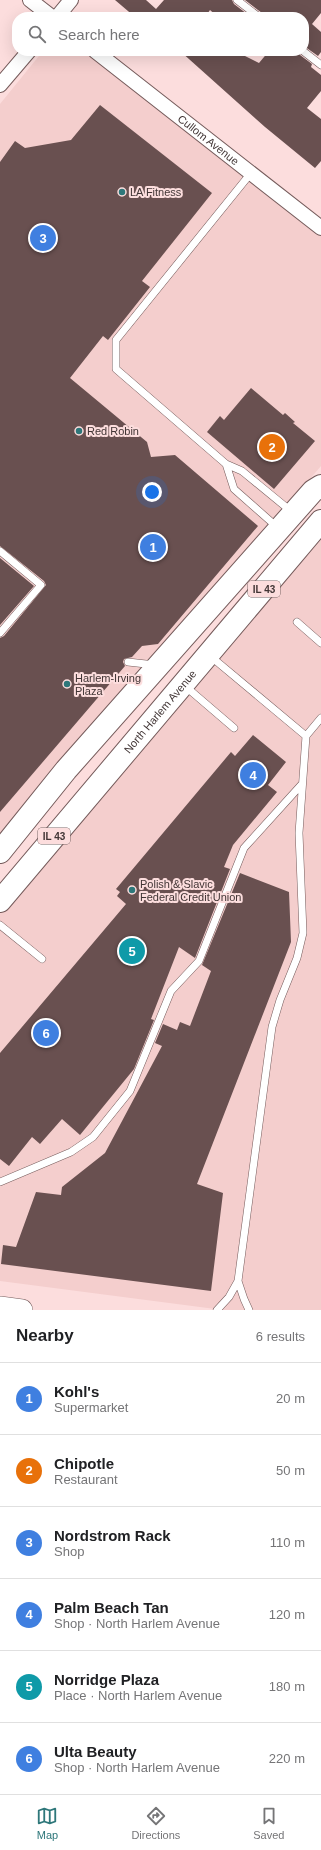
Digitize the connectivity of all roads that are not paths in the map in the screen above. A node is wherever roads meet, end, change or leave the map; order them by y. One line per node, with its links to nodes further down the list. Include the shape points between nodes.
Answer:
1 (30, 0): 4 (street)
2 (71, 0): 5 (street)
3 (237, 0): 6 (lane)
4 (46, 12)
5 (61, 12)
6 (253, 12)
7 (25, 56): 11 (street)
8 (101, 56): 12 (street, Cullom Avenue)
9 (309, 56): 10 (lane)
10 (321, 65)
11 (0, 85)
12 (251, 173): 13 (street, Cullom Avenue); 14 (lane, via 116,340 116,369)
13 (321, 228)
14 (226, 464): 16 (lane, via 242,471); 16 (lane, via 234,489)
15 (321, 486): 16 (main road, IL 43, via 313,491)
16 (287, 521): 24 (main road, IL 43)
17 (321, 521): 22 (main road, North Harlem Avenue / IL 43)
18 (0, 551): 20 (lane, via 41,585)
19 (297, 622): 21 (lane)
20 (0, 633)
21 (321, 643)
22 (208, 655): 25 (main road, North Harlem Avenue / IL 43); 28 (lane)
23 (128, 662): 24 (lane)
24 (159, 666): 25 (main road); 30 (main road, IL 43, via 66,770)
25 (184, 685): 27 (lane); 31 (main road, North Harlem Avenue / IL 43)
26 (321, 718): 28 (lane)
27 (234, 728)
28 (306, 736): 29 (lane)
29 (302, 784): 34 (lane, via 244,848 200,961 171,991 130,1091 93,1137 71,1152); 35 (lane, via 299,833 303,933 297,958 272,1027)
30 (0, 852)
31 (0, 901)
32 (0, 925): 33 (lane)
33 (42, 959)
34 (0, 1182)
35 (238, 1281): 38 (lane, via 229,1298); 39 (lane)
36 (0, 1307): 37 (main road)
37 (22, 1310)
38 (217, 1310)
39 (249, 1310)

